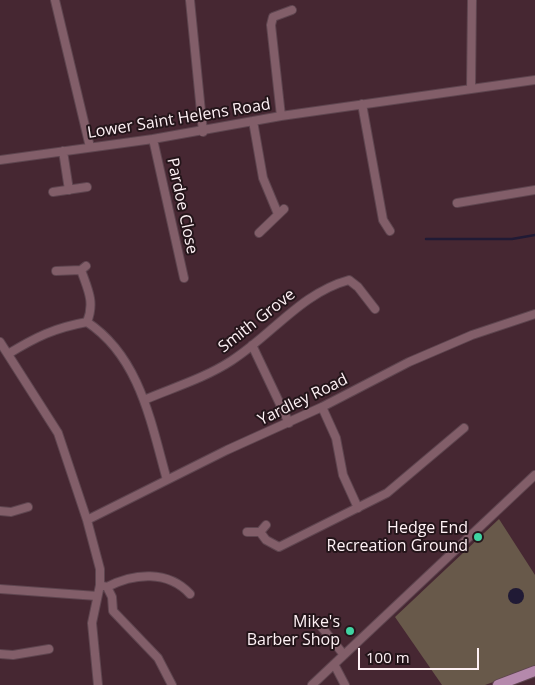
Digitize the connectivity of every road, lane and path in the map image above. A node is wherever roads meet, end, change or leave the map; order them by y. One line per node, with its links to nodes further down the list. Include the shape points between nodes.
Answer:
1 (55, 0): 12 (street)
2 (190, 0): 10 (street)
3 (472, 0): 6 (street)
4 (292, 10): 8 (street, via 273,17 271,25)
5 (535, 80): 6 (street, Lower Saint Helens Road)
6 (471, 90): 7 (street, Lower Saint Helens Road)
7 (362, 104): 8 (street, Lower Saint Helens Road); 20 (street, via 383,220)
8 (281, 116): 9 (street, Lower Saint Helens Road)
9 (253, 121): 10 (street, Lower Saint Helens Road); 21 (street, via 263,178 281,212)
10 (204, 132): 11 (street, Lower Saint Helens Road)
11 (153, 139): 12 (street, Lower Saint Helens Road); 23 (street, Pardoe Close)
12 (90, 147): 13 (street, Lower Saint Helens Road)
13 (63, 151): 14 (street, Lower Saint Helens Road); 16 (street)
14 (0, 160)
15 (86, 187): 16 (street)
16 (69, 190): 18 (street)
17 (535, 190): 19 (street)
18 (53, 192)
19 (457, 203)
20 (390, 231)
21 (259, 233)
22 (56, 271): 26 (street, via 83,268 92,311)
23 (184, 278)
24 (375, 309): 28 (street, Smith Grove, via 358,286 349,280 303,302)
25 (535, 314): 31 (street, Yardley Road, via 472,335 409,362)
26 (87, 322): 29 (street, via 44,333); 30 (street, via 102,332 132,370)
27 (0, 342): 29 (street)
28 (252, 345): 30 (street, Smith Grove, via 230,362); 32 (street)
29 (8, 354): 39 (street, via 58,433)
30 (144, 400): 35 (street)
31 (322, 407): 32 (street, Yardley Road); 37 (street, via 336,438 343,475)
32 (289, 423): 35 (street, Yardley Road)
33 (464, 428): 37 (street, via 442,454)
34 (535, 475): 50 (street)
35 (167, 480): 39 (street, Yardley Road)
36 (28, 507): 38 (street)
37 (358, 508): 42 (street, via 273,549)
38 (0, 511)
39 (87, 520): 43 (street)
40 (266, 525): 42 (street)
41 (247, 532): 42 (street)
42 (260, 532)
43 (104, 586): 44 (street, via 152,576 165,577); 46 (street); 54 (street, via 112,597 113,611 158,658)
44 (189, 590)
45 (0, 592): 46 (street)
46 (98, 596): 53 (street, via 92,623)
47 (320, 625): 50 (street)
48 (49, 649): 49 (street)
49 (0, 654)
50 (344, 655): 51 (street)
51 (334, 664): 55 (street); 56 (street)
52 (535, 671): 57 (main road)
53 (98, 685)
54 (172, 685)
55 (312, 685)
56 (345, 685)
57 (498, 685)

